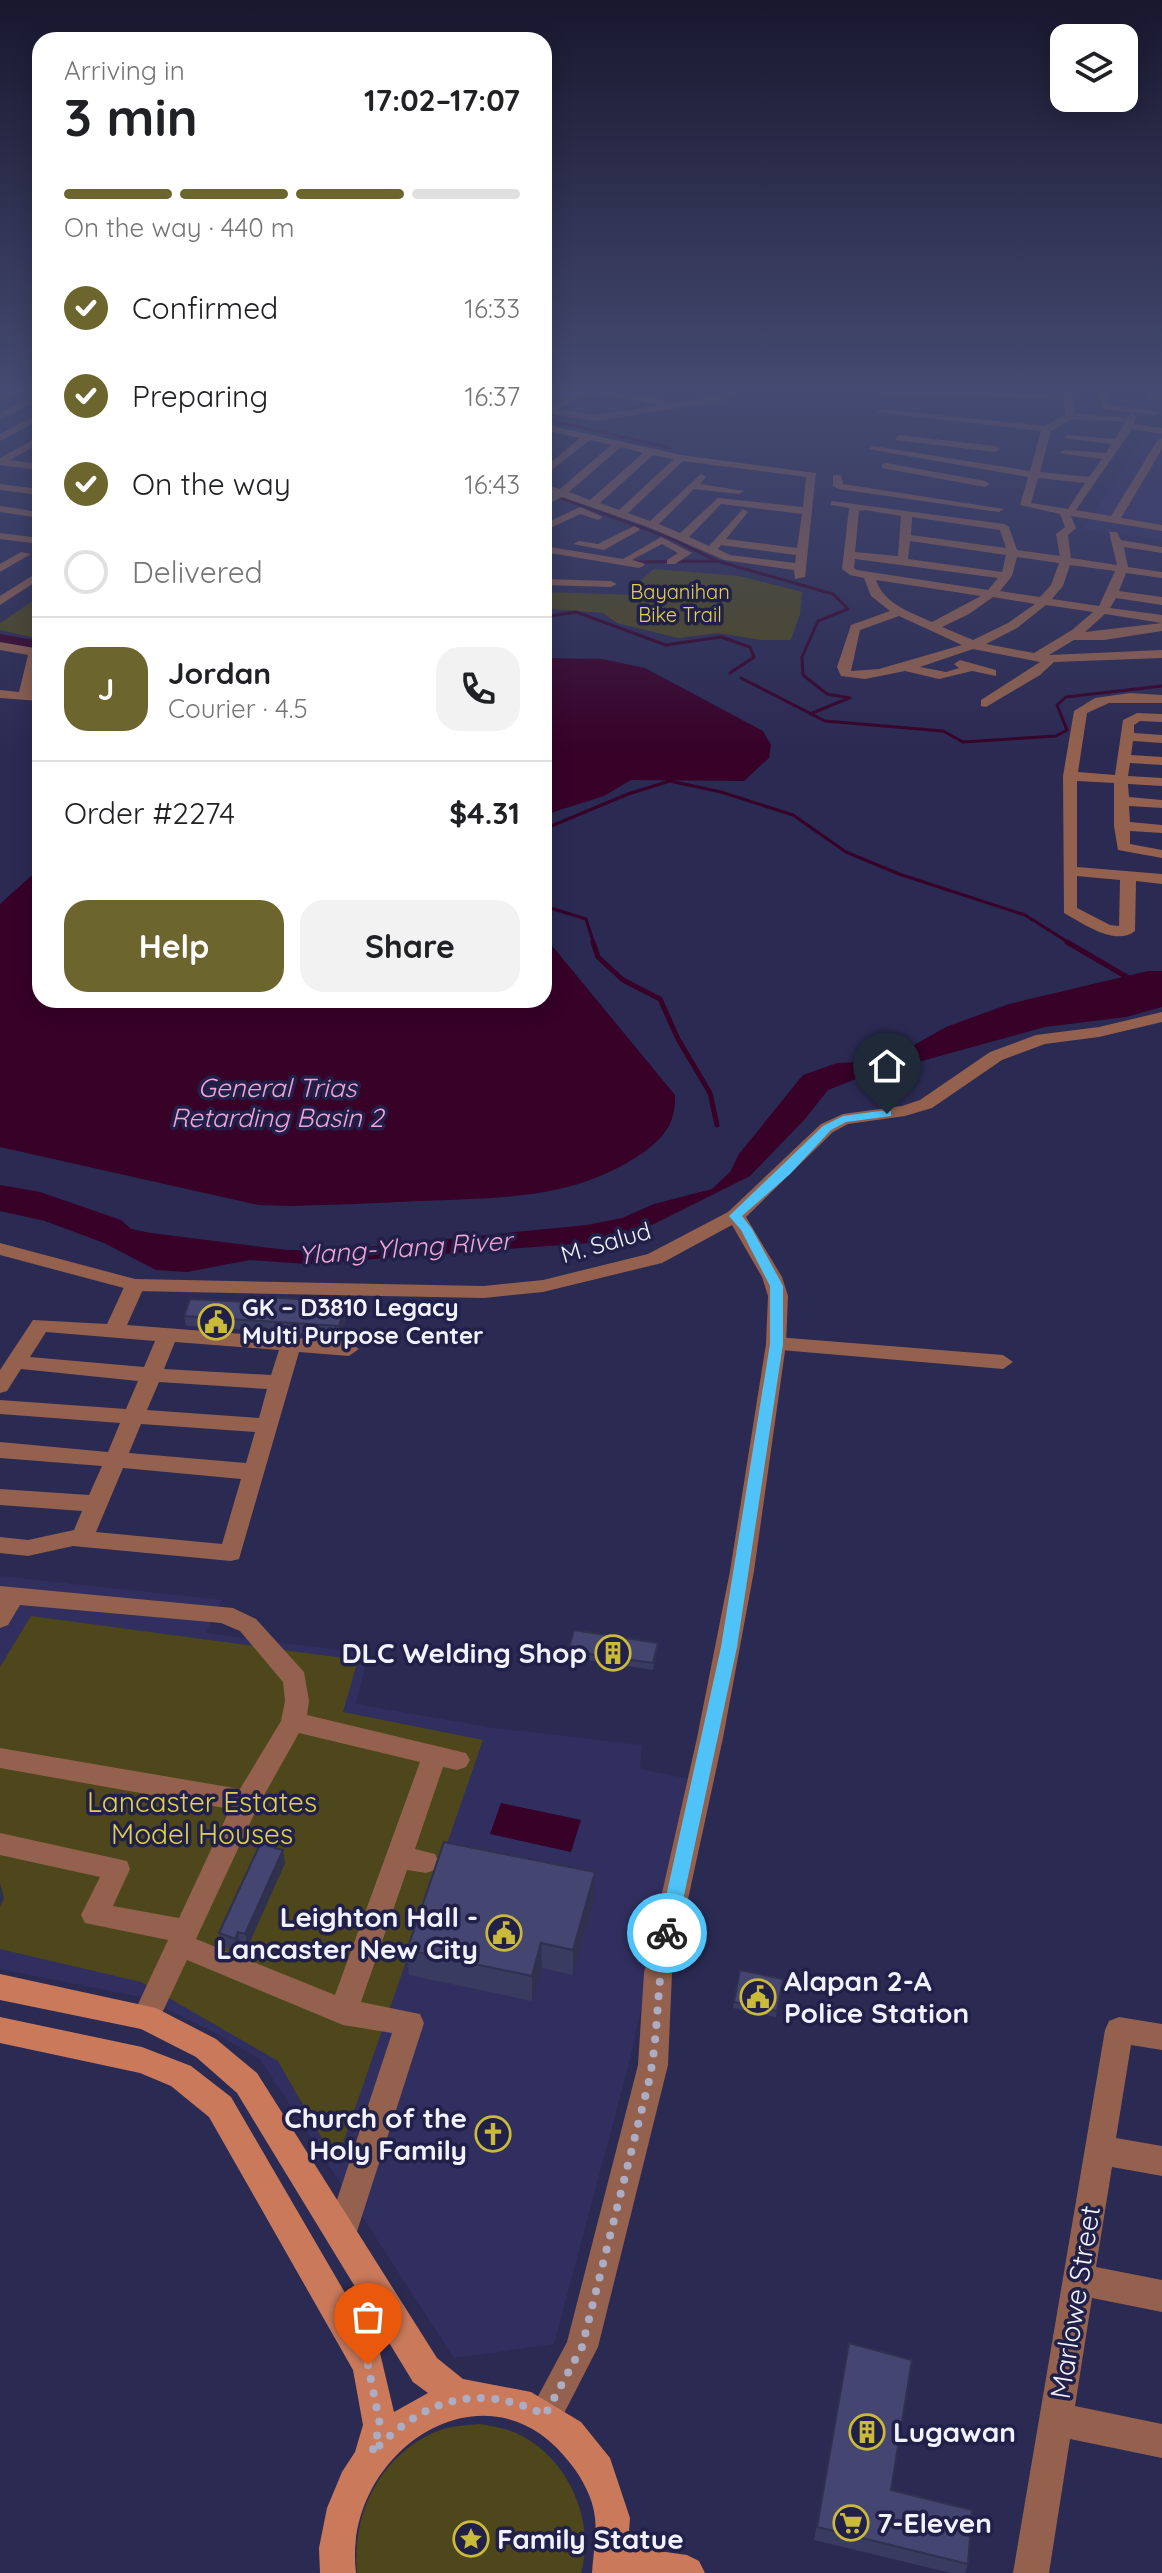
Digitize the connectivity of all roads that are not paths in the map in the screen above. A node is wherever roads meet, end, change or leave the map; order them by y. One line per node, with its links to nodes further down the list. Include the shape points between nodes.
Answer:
1 (12, 511): 14 (street)
2 (578, 511): 23 (street)
3 (583, 511): 20 (street)
4 (613, 511): 17 (street)
5 (624, 511): 17 (street)
6 (666, 511): 25 (street)
7 (708, 511): 37 (street)
8 (808, 511): 26 (street)
9 (854, 511): 50 (street)
10 (891, 511): 15 (street)
11 (1039, 511): 19 (street)
12 (1067, 511): 19 (street)
13 (1120, 511): 21 (street)
14 (18, 512): 16 (street)
15 (904, 513): 34 (street); 44 (street, via 1004,527)
16 (32, 514)
17 (621, 514): 25 (street)
18 (755, 519): 31 (street, via 743,515)
19 (1061, 519): 21 (street); 54 (street)
20 (606, 520): 28 (street); 30 (street)
21 (1114, 521): 29 (street)
22 (0, 522): 27 (street)
23 (552, 523)
24 (794, 524): 26 (street)
25 (652, 525): 37 (street)
26 (806, 525): 38 (street)
27 (32, 527)
28 (592, 527)
29 (1162, 528)
30 (634, 529): 41 (street); 42 (street, via 600,548)
31 (731, 530): 32 (street); 43 (street)
32 (746, 531)
33 (578, 534): 42 (street)
34 (905, 534): 44 (street); 51 (street)
35 (0, 536): 40 (street)
36 (790, 536): 38 (street)
37 (683, 537): 47 (street)
38 (805, 538): 49 (street)
39 (552, 539): 42 (street)
40 (32, 540)
41 (661, 540): 52 (street); 55 (street, via 686,553)
42 (565, 541)
43 (720, 542): 47 (street); 49 (street)
44 (1013, 549): 54 (street); 61 (street)
45 (0, 550): 58 (street, via 25,554)
46 (552, 550): 56 (street)
47 (709, 550): 49 (street, via 800,572)
48 (1162, 550): 57 (street, via 1115,539)
49 (803, 552)
50 (850, 555): 51 (street); 65 (street, via 847,583)
51 (900, 557): 61 (street)
52 (628, 558)
53 (552, 560): 64 (street, via 571,564)
54 (1068, 560): 57 (street); 74 (street)
55 (671, 562)
56 (639, 565)
57 (1123, 566): 59 (street); 62 (street); 70 (street)
58 (1, 568)
59 (1162, 568)
60 (614, 569): 66 (street, via 606,584)
61 (1008, 573): 72 (street)
62 (1162, 575)
63 (32, 579): 69 (street)
64 (552, 580)
65 (870, 581): 68 (street); 78 (street, via 875,594)
66 (552, 582)
67 (0, 584): 69 (street)
68 (927, 585): 72 (street); 76 (street, via 948,604)
69 (20, 587): 73 (street)
70 (1113, 590): 71 (street); 75 (street); 77 (street)
71 (1162, 594)
72 (990, 595): 74 (street); 76 (street)
73 (0, 601)
74 (1046, 601): 77 (street); 83 (street)
75 (1162, 601)
76 (967, 610): 80 (street)
77 (1100, 611): 79 (street); 82 (street)
78 (899, 612): 80 (street); 89 (street, via 855,628 843,667 855,677)
79 (1162, 619)
80 (931, 627): 83 (street)
81 (1162, 627): 82 (street)
82 (1072, 636): 88 (street)
83 (973, 645): 87 (street); 88 (street)
84 (0, 646): 85 (street)
85 (32, 652)
86 (1162, 654): 88 (street, via 1067,673)
87 (937, 658): 89 (street); 90 (street)
88 (1040, 663): 93 (street)
89 (905, 667): 90 (street, via 944,677)
90 (971, 667): 92 (street)
91 (32, 672): 95 (street)
92 (992, 673)
93 (1009, 690): 98 (street); 99 (street)
94 (0, 694): 95 (street)
95 (24, 698): 96 (street)
96 (32, 698)
97 (1162, 699): 105 (street, via 1117,698 1081,711)
98 (986, 703)
99 (1003, 705)
100 (1162, 718): 101 (street, via 1131,719)
101 (1126, 736): 102 (street); 103 (street)
102 (1162, 739)
103 (1123, 759): 104 (street); 106 (street)
104 (1162, 761)
105 (1070, 776): 106 (street); 113 (street)
106 (1121, 779): 107 (street); 108 (street)
107 (1162, 782)
108 (1121, 801): 109 (street); 110 (street)
109 (1162, 804)
110 (1121, 826): 111 (street); 112 (street, via 1127,850)
111 (1162, 829)
112 (1162, 854)
113 (1069, 871): 114 (street); 114 (street, via 1069,910 1123,933 1129,930)
114 (1128, 877): 115 (street)
115 (1162, 879)
116 (1162, 1017): 117 (street, M. Salud, via 1042,1039 996,1056 926,1104 843,1119)
117 (735, 1216): 119 (street, M. Salud, via 655,1259 543,1286 484,1292); 123 (street, via 776,1286)
118 (0, 1249): 119 (street, M. Salud)
119 (135, 1285): 120 (street)
120 (114, 1331): 121 (street); 125 (street, via 40,1325)
121 (168, 1335): 122 (street); 127 (street)
122 (291, 1344): 124 (street); 128 (street)
123 (776, 1344): 126 (street); 160 (street, via 729,1647 658,1973 653,2065 582,2347)
124 (349, 1349)
125 (15, 1362): 127 (street); 129 (street)
126 (1003, 1362)
127 (151, 1375): 128 (street); 131 (street)
128 (280, 1383): 132 (street)
129 (0, 1386)
130 (0, 1407): 131 (street)
131 (133, 1417): 132 (street); 134 (street)
132 (268, 1426): 135 (street)
133 (0, 1450): 134 (street)
134 (115, 1460): 135 (street); 137 (street)
135 (255, 1472): 138 (street, via 231,1553)
136 (0, 1497): 137 (street)
137 (97, 1504): 138 (street)
138 (82, 1539): 139 (street, via 28,1548)
139 (0, 1545)
140 (6, 1596): 141 (street); 142 (street, via 225,1614 248,1625 295,1679)
141 (0, 1619)
142 (293, 1722): 144 (street); 146 (street, via 446,1757)
143 (0, 1758): 144 (street)
144 (247, 1801): 148 (street)
145 (0, 1844): 148 (street, via 117,1869 95,1915)
146 (399, 1857): 147 (street); 150 (street)
147 (426, 1862)
148 (183, 1938): 150 (street); 151 (street)
149 (0, 1987): 151 (main road)
150 (343, 2012): 156 (street, via 410,2023)
151 (146, 2017): 156 (main road, via 206,2048 247,2083)
152 (0, 2030): 163 (main road, via 142,2060 181,2076 220,2107 368,2365 380,2425)
153 (1162, 2037): 154 (street, Marlowe Street, via 1119,2030)
154 (1100, 2150): 155 (street); 157 (street, Marlowe Street)
155 (1162, 2161)
156 (342, 2233): 159 (main road, via 425,2370 441,2385)
157 (1079, 2280): 158 (street); 161 (street, Marlowe Street)
158 (1162, 2296)
159 (474, 2398): 160 (main road, via 498,2398); 163 (main road, via 418,2413)
160 (545, 2415): 164 (main road, via 571,2435 592,2462)
161 (1056, 2419): 162 (street); 168 (street, Marlowe Street)
162 (1162, 2441)
163 (372, 2453): 165 (main road, via 352,2487 340,2526)
164 (613, 2531): 166 (main road); 167 (main road, via 629,2562)
165 (338, 2573)
166 (610, 2573)
167 (687, 2573)
168 (1031, 2573)

